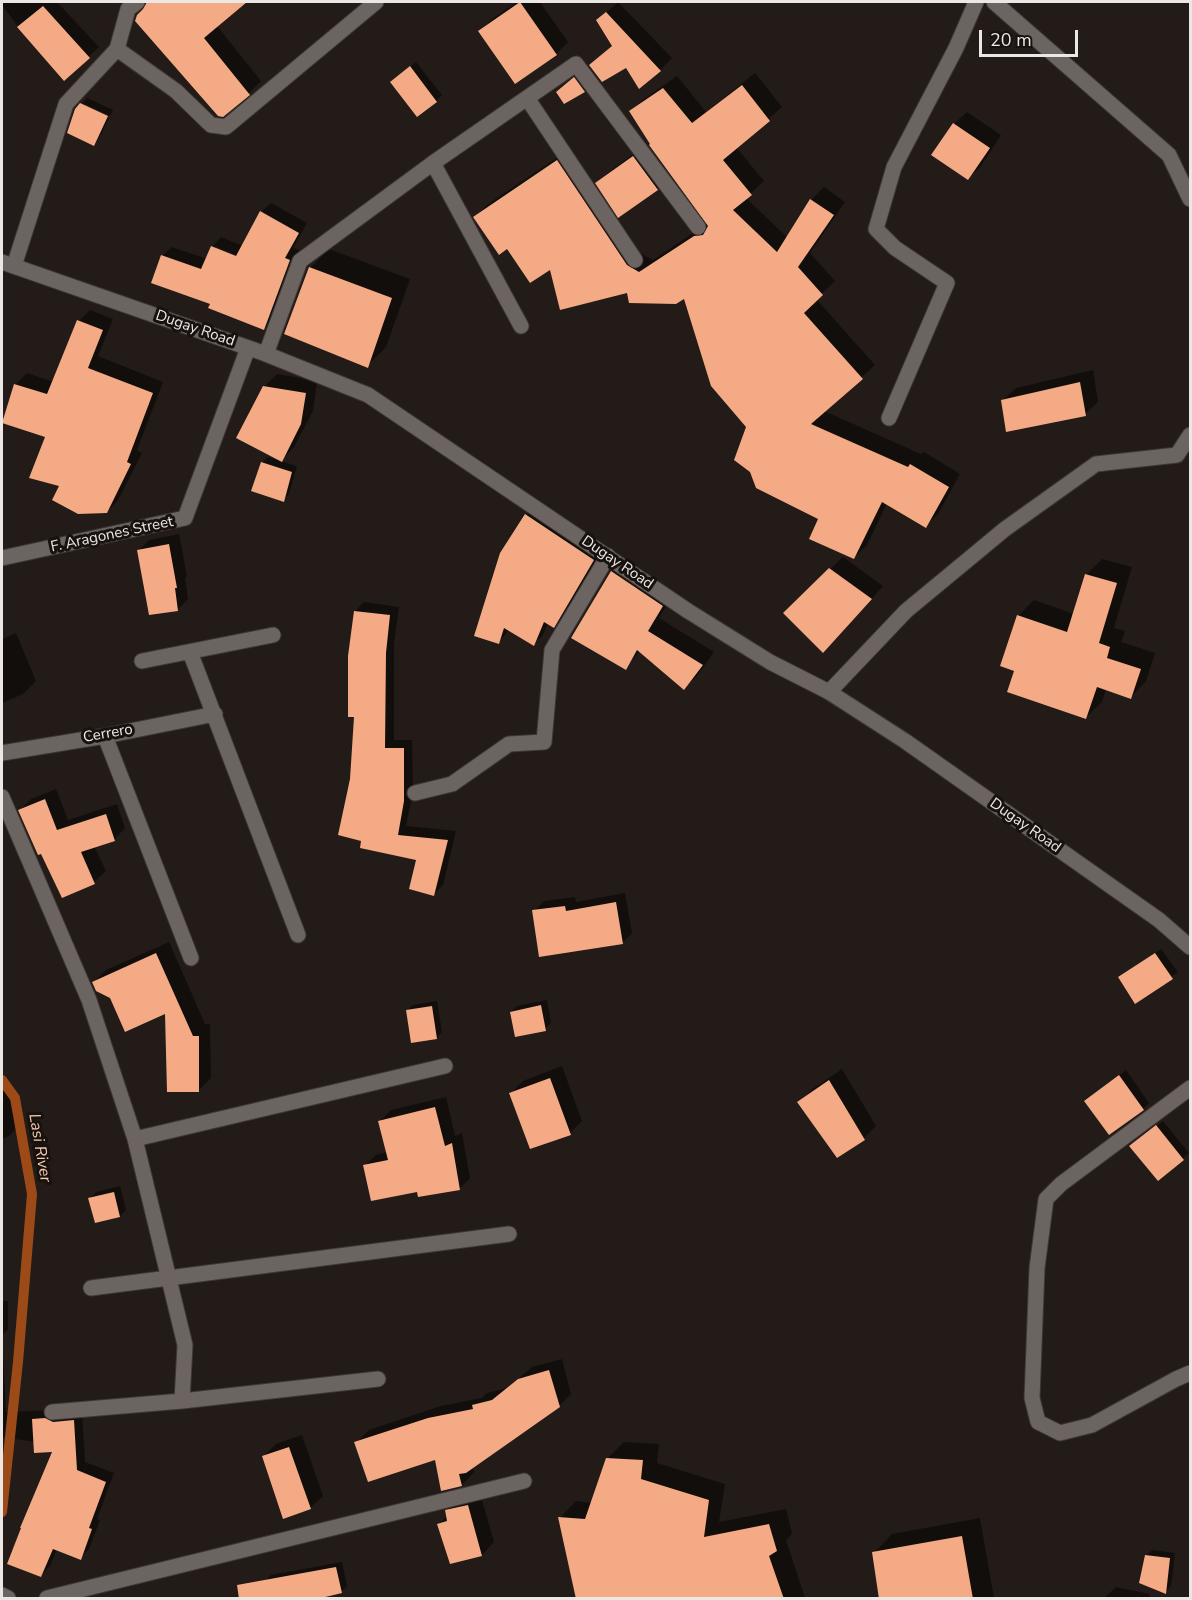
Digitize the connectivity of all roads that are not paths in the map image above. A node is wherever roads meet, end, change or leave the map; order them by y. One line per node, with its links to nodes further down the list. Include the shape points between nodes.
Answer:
1 (137, 2): 5 (street, via 128,9)
2 (376, 2): 5 (street, via 226,127 211,124 176,91)
3 (976, 2): 15 (street, via 894,167 876,229 895,248 947,283)
4 (994, 2): 8 (street, via 1168,155)
5 (117, 49): 11 (street, via 66,104)
6 (527, 98): 7 (street); 9 (street, via 576,64); 10 (street)
7 (433, 163): 12 (street); 14 (street, via 300,261)
8 (1191, 199)
9 (698, 228)
10 (635, 260)
11 (8, 264): 13 (street, Dugay Road)
12 (521, 326)
13 (248, 348): 14 (street, Dugay Road); 18 (street, F. Aragones Street, via 185,518)
14 (266, 354): 17 (street, Dugay Road, via 368,395)
15 (889, 418)
16 (1191, 435): 22 (street, via 1177,455 1096,464 1005,529 906,611)
17 (608, 556): 22 (street, Dugay Road, via 770,662); 26 (street, via 552,650 544,742 509,744 453,784)
18 (2, 558)
19 (273, 635): 20 (street)
20 (190, 652): 21 (street); 23 (street)
21 (142, 661)
22 (829, 692): 29 (street, Dugay Road, via 905,741 1159,920)
23 (215, 714): 24 (street, Cerrero); 28 (street)
24 (105, 736): 25 (street, Cerrero); 30 (street)
25 (2, 753)
26 (415, 793)
27 (2, 797): 33 (street, via 89,1000)
28 (298, 936)
29 (1191, 947)
30 (190, 958)
31 (445, 1066): 33 (street)
32 (1191, 1088): 37 (street, via 1046,1199 1037,1268 1032,1398 1038,1422 1060,1433 1092,1425)
33 (135, 1139): 35 (street)
34 (509, 1234): 35 (street)
35 (168, 1278): 36 (street); 39 (street, via 185,1345)
36 (91, 1288)
37 (1191, 1373)
38 (378, 1379): 39 (street)
39 (182, 1401): 40 (street)
40 (52, 1412)
41 (524, 1481): 44 (street)
42 (2, 1595): 43 (street)
43 (8, 1599)
44 (47, 1599)

